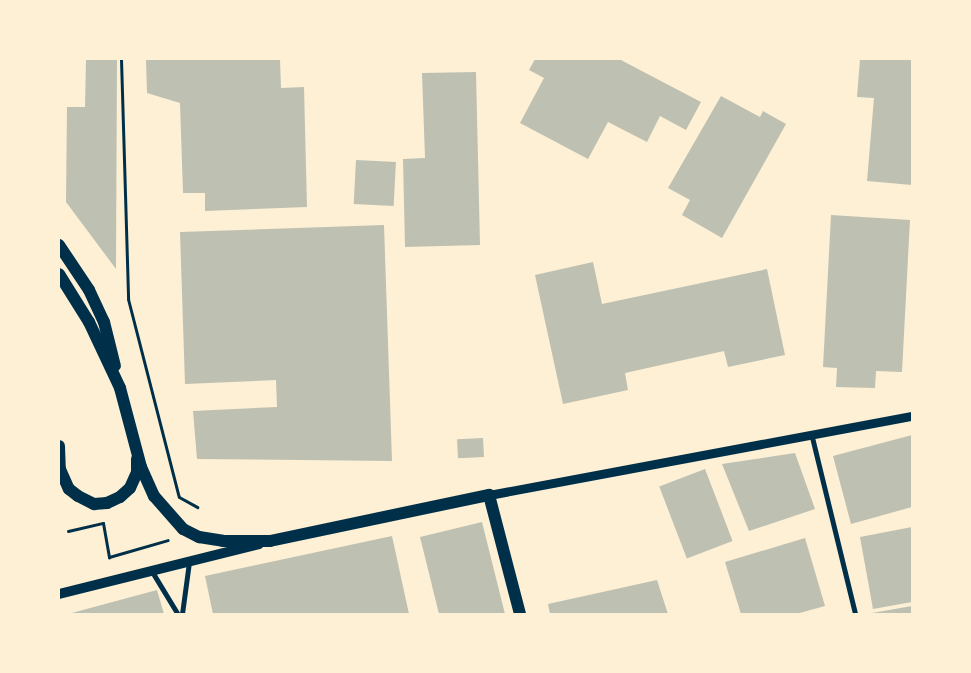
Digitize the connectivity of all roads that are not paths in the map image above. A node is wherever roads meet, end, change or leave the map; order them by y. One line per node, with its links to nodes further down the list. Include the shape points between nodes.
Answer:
1 (59, 245): 3 (main road, via 89,290 104,322)
2 (59, 274): 3 (main road, via 89,322)
3 (120, 388): 7 (main road)
4 (912, 416): 5 (street)
5 (811, 432): 10 (street); 17 (street)
6 (59, 450): 8 (main road)
7 (137, 453): 8 (main road, via 137,472 130,488 107,503 94,504 78,496 69,489); 11 (main road, via 154,496 169,517 183,529 199,537 223,541)
8 (59, 467): 9 (main road)
9 (59, 486)
10 (489, 496): 11 (main road); 16 (main road)
11 (270, 542): 12 (main road)
12 (189, 562): 13 (main road); 15 (street)
13 (151, 570): 14 (main road); 15 (street)
14 (59, 594)
15 (180, 614)
16 (520, 614)
17 (855, 614)

